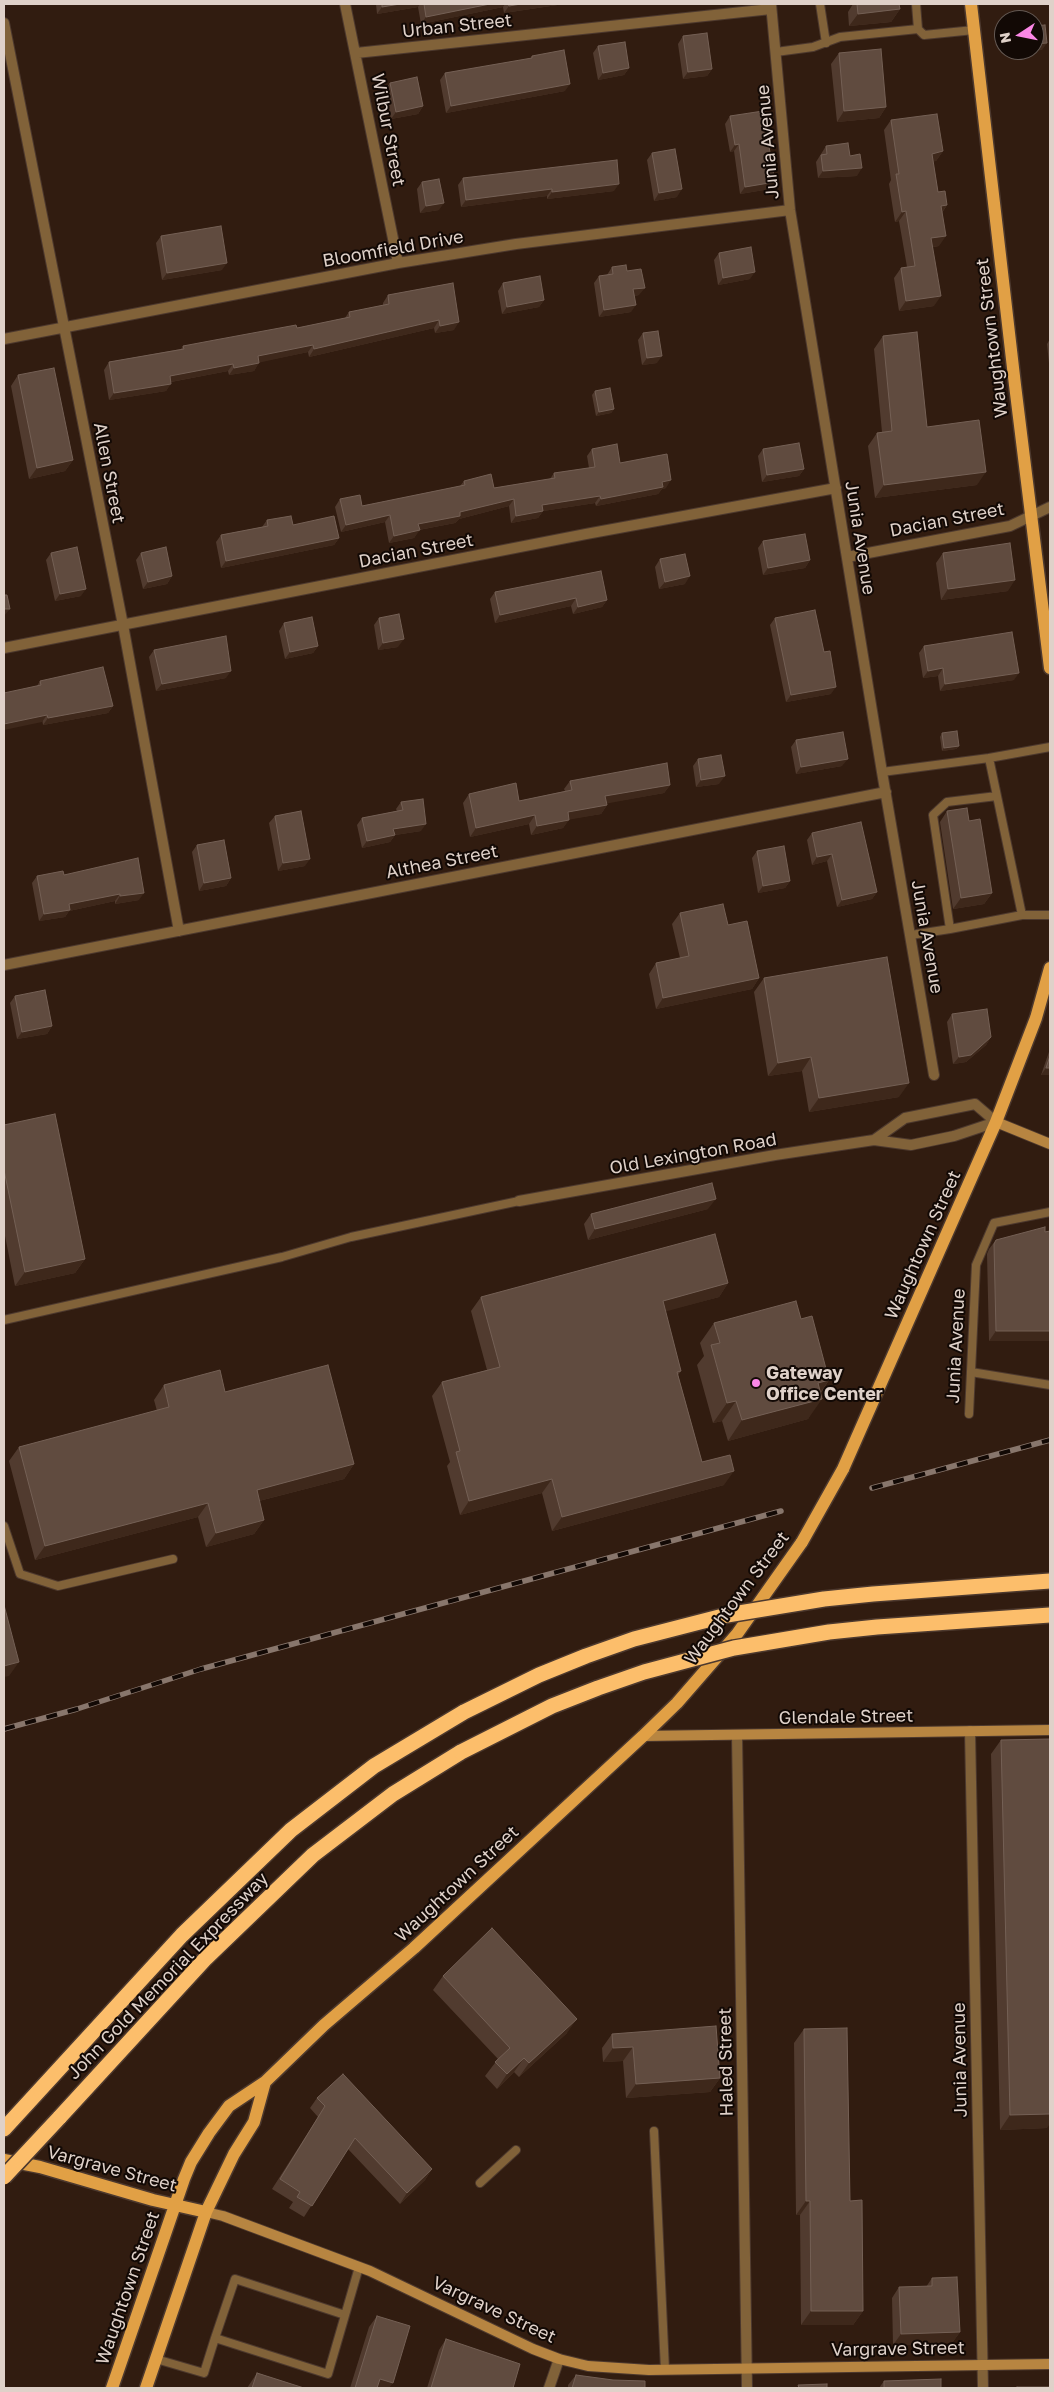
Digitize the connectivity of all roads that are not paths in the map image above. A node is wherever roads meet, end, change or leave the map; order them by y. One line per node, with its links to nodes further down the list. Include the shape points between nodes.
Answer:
1 (345, 4): 12 (street, Wilbur Street)
2 (820, 4): 9 (lane)
3 (916, 4): 7 (lane)
4 (971, 4): 8 (main road, Waughtown Street)
5 (771, 6): 11 (street, Junia Avenue); 12 (street, Urban Street)
6 (4, 23): 10 (street, Allen Street)
7 (918, 29): 8 (lane, via 924,35); 9 (lane, via 840,37)
8 (974, 30): 19 (main road, Waughtown Street)
9 (826, 43): 11 (lane)
10 (6, 44): 15 (street, Allen Street)
11 (776, 52): 13 (street, Junia Avenue)
12 (356, 53): 14 (street, Wilbur Street)
13 (790, 210): 14 (street, Bloomfield Drive, via 516,244); 17 (street, Junia Avenue)
14 (398, 263): 15 (street, Bloomfield Drive)
15 (62, 328): 16 (street, Bloomfield Drive); 21 (street, Allen Street)
16 (4, 339)
17 (836, 488): 20 (street, Junia Avenue); 21 (street, Dacian Street)
18 (1050, 507): 19 (street, Dacian Street)
19 (1031, 516): 20 (street, Dacian Street, via 1010,526); 23 (main road, Waughtown Street)
20 (847, 556): 26 (street, Junia Avenue)
21 (123, 625): 22 (street, Dacian Street); 32 (street, Allen Street)
22 (4, 648)
23 (1050, 668)
24 (1050, 747): 25 (lane)
25 (989, 758): 26 (lane); 28 (lane)
26 (882, 772): 27 (street, Junia Avenue)
27 (886, 792): 32 (street, Althea Street); 33 (street, Junia Avenue)
28 (997, 796): 29 (lane); 31 (lane, via 947,802 933,816)
29 (1022, 914): 30 (lane); 31 (lane)
30 (1050, 915)
31 (950, 929): 33 (lane)
32 (179, 931): 34 (street, Althea Street)
33 (911, 935): 36 (street, Junia Avenue)
34 (4, 964)
35 (1050, 968): 37 (main road, Waughtown Street, via 1036,1018)
36 (934, 1075)
37 (996, 1122): 38 (street, Old Lexington Road, via 954,1136 911,1145); 38 (street, Old Lexington Road, via 975,1104 905,1118); 39 (street, Old Lexington Road); 53 (main road, Waughtown Street, bridge, via 843,1469 802,1542 737,1634 677,1703)
38 (874, 1140): 40 (street, Old Lexington Road)
39 (1050, 1144)
40 (519, 1201): 42 (lane, via 351,1237 282,1257)
41 (1050, 1212): 43 (lane, Junia Avenue, via 994,1223 976,1265)
42 (4, 1320)
43 (971, 1372): 44 (lane); 45 (lane, Junia Avenue)
44 (1050, 1385)
45 (969, 1414)
46 (4, 1526): 47 (lane, via 20,1574 58,1586)
47 (173, 1559)
48 (1050, 1582): 55 (highway, John Gold Memorial Expressway, bridge, via 864,1595 727,1615 586,1656 464,1712 374,1766 291,1830 182,1935)
49 (1050, 1615): 59 (highway, John Gold Memorial Expressway, bridge, via 829,1632 734,1648 598,1688 552,1706 461,1752 393,1794 313,1855 212,1951)
50 (1050, 1730): 51 (street, Glendale Street)
51 (970, 1731): 52 (street, Glendale Street); 69 (street, Junia Avenue)
52 (737, 1735): 53 (street, Glendale Street); 70 (street, Haled Street)
53 (643, 1736): 54 (main road, Waughtown Street)
54 (265, 2082): 61 (main road, Waughtown Street, via 229,2106 209,2133 191,2162); 62 (main road, via 254,2122 234,2154)
55 (4, 2129)
56 (654, 2131): 71 (lane)
57 (516, 2150): 60 (lane)
58 (4, 2160): 61 (main road, Vargrave Street)
59 (4, 2177)
60 (480, 2183)
61 (174, 2205): 62 (main road, Vargrave Street); 72 (main road, Waughtown Street)
62 (206, 2212): 63 (street, Vargrave Street); 66 (main road)
63 (359, 2267): 64 (lane); 67 (street, Vargrave Street)
64 (345, 2315): 65 (lane, via 235,2279); 65 (lane, via 328,2374)
65 (215, 2338): 66 (lane, via 204,2373)
66 (156, 2359): 73 (main road)
67 (559, 2359): 71 (street, Vargrave Street, via 618,2369); 74 (street)
68 (1050, 2364): 69 (street, Vargrave Street)
69 (983, 2365): 70 (street, Vargrave Street); 76 (street, Junia Avenue)
70 (747, 2368): 71 (street, Vargrave Street); 75 (street, Haled Street)
71 (664, 2370)
72 (112, 2388)
73 (146, 2388)
74 (549, 2388)
75 (747, 2388)
76 (983, 2388)

